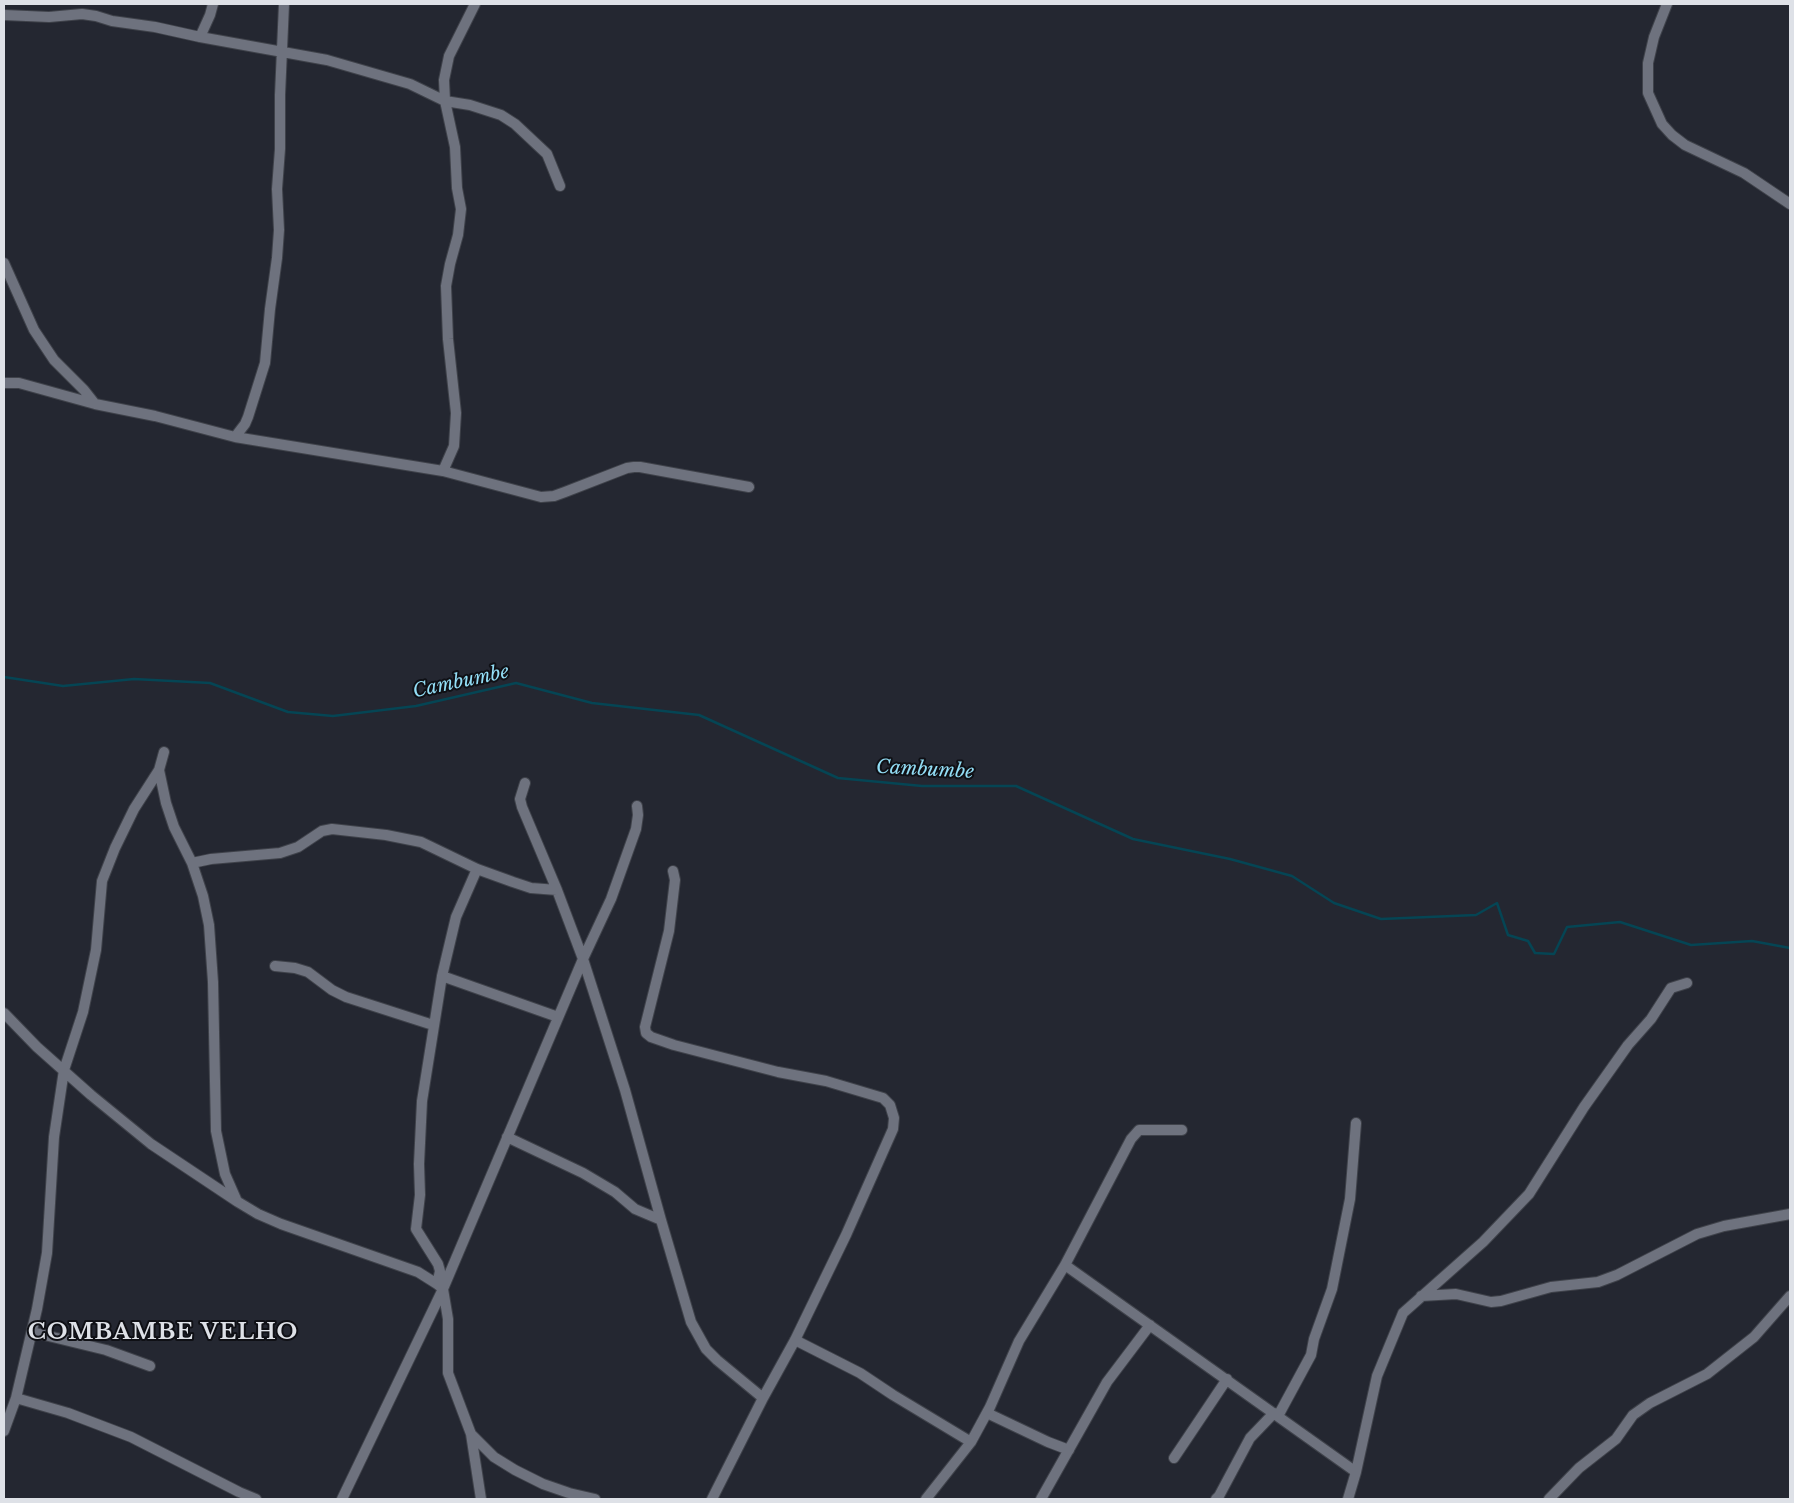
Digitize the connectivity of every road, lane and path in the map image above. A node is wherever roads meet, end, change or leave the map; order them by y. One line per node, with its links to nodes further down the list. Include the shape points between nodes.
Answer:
1 (213, 4): 6 (street)
2 (284, 4): 7 (street)
3 (475, 4): 8 (street, via 449,56 444,80)
4 (1667, 4): 10 (street, via 1648,63 1648,93 1662,124 1685,145 1744,173)
5 (4, 15): 6 (street, via 49,17 82,14)
6 (200, 37): 7 (street)
7 (282, 51): 8 (street, via 327,60 410,84); 14 (street, via 277,189 279,230 265,363 248,417)
8 (445, 101): 9 (street, via 501,115 515,124 547,154); 15 (street, via 455,146 460,209 458,235 446,286 456,413 454,446)
9 (560, 186)
10 (1790, 204)
11 (4, 263): 13 (street, via 34,330 54,360)
12 (4, 383): 13 (street, via 19,383)
13 (95, 404): 14 (street)
14 (235, 437): 15 (street)
15 (443, 471): 16 (street, via 541,497 554,496 634,467)
16 (749, 488)
17 (164, 752): 18 (street)
18 (159, 770): 21 (street, via 174,827); 32 (street, via 134,809 102,880 96,950 84,1012)
19 (525, 783): 24 (street, via 520,799 522,808)
20 (637, 806): 25 (street, via 636,829 611,899)
21 (192, 864): 22 (street, via 211,859 280,853 332,829 422,842); 36 (street, via 203,896 211,944 216,1131 225,1174)
22 (477, 869): 24 (street, via 532,888); 27 (street, via 456,917)
23 (673, 871): 45 (street, via 675,880 670,923 646,1033 674,1045 883,1098 890,1105 894,1118 893,1129 846,1235)
24 (557, 890): 25 (street)
25 (582, 959): 30 (street); 38 (street, via 626,1090)
26 (274, 966): 31 (street, via 308,972 346,997)
27 (442, 976): 30 (street); 31 (street)
28 (1687, 983): 41 (street, via 1671,988 1651,1019 1628,1045 1529,1194 1483,1242)
29 (4, 1013): 32 (street)
30 (558, 1017): 35 (street)
31 (433, 1025): 40 (street, via 422,1102 416,1229 438,1264)
32 (64, 1070): 36 (street, via 151,1144); 44 (street, via 54,1137 47,1253)
33 (1356, 1124): 51 (street, via 1350,1199 1332,1289 1311,1355)
34 (1182, 1130): 39 (street, via 1139,1130 1131,1139)
35 (507, 1137): 38 (street, via 583,1172 635,1209); 40 (street)
36 (238, 1202): 40 (street, via 281,1224 418,1272)
37 (1790, 1214): 41 (street, via 1697,1234 1617,1276 1598,1282 1551,1287 1491,1302 1456,1294)
38 (661, 1220): 49 (street, via 691,1322 702,1342 716,1360)
39 (1065, 1265): 43 (street); 50 (street, via 1019,1341)
40 (440, 1287): 53 (street, via 448,1319 448,1373); 59 (street)
41 (1421, 1296): 57 (street, via 1403,1313 1377,1376)
42 (1790, 1296): 67 (street, via 1754,1337 1707,1374 1633,1415 1616,1439 1579,1468)
43 (1150, 1324): 47 (street); 55 (street, via 1107,1382)
44 (32, 1332): 46 (street, via 106,1350); 48 (street)
45 (795, 1340): 49 (street); 54 (street, via 860,1373)
46 (150, 1366)
47 (1227, 1379): 51 (street); 56 (street)
48 (16, 1398): 52 (street); 58 (street, via 131,1437)
49 (763, 1398): 62 (street)
50 (987, 1413): 54 (street); 55 (street)
51 (1276, 1414): 57 (street); 65 (street, via 1250,1438)
52 (4, 1432)
53 (471, 1434): 60 (street); 61 (street, via 494,1457 515,1470 543,1484)
54 (971, 1442): 63 (street)
55 (1069, 1450): 64 (street)
56 (1174, 1458)
57 (1356, 1472): 66 (street)
58 (256, 1499)
59 (342, 1499)
60 (481, 1499)
61 (595, 1499)
62 (712, 1499)
63 (926, 1499)
64 (1041, 1499)
65 (1216, 1499)
66 (1348, 1499)
67 (1549, 1499)

